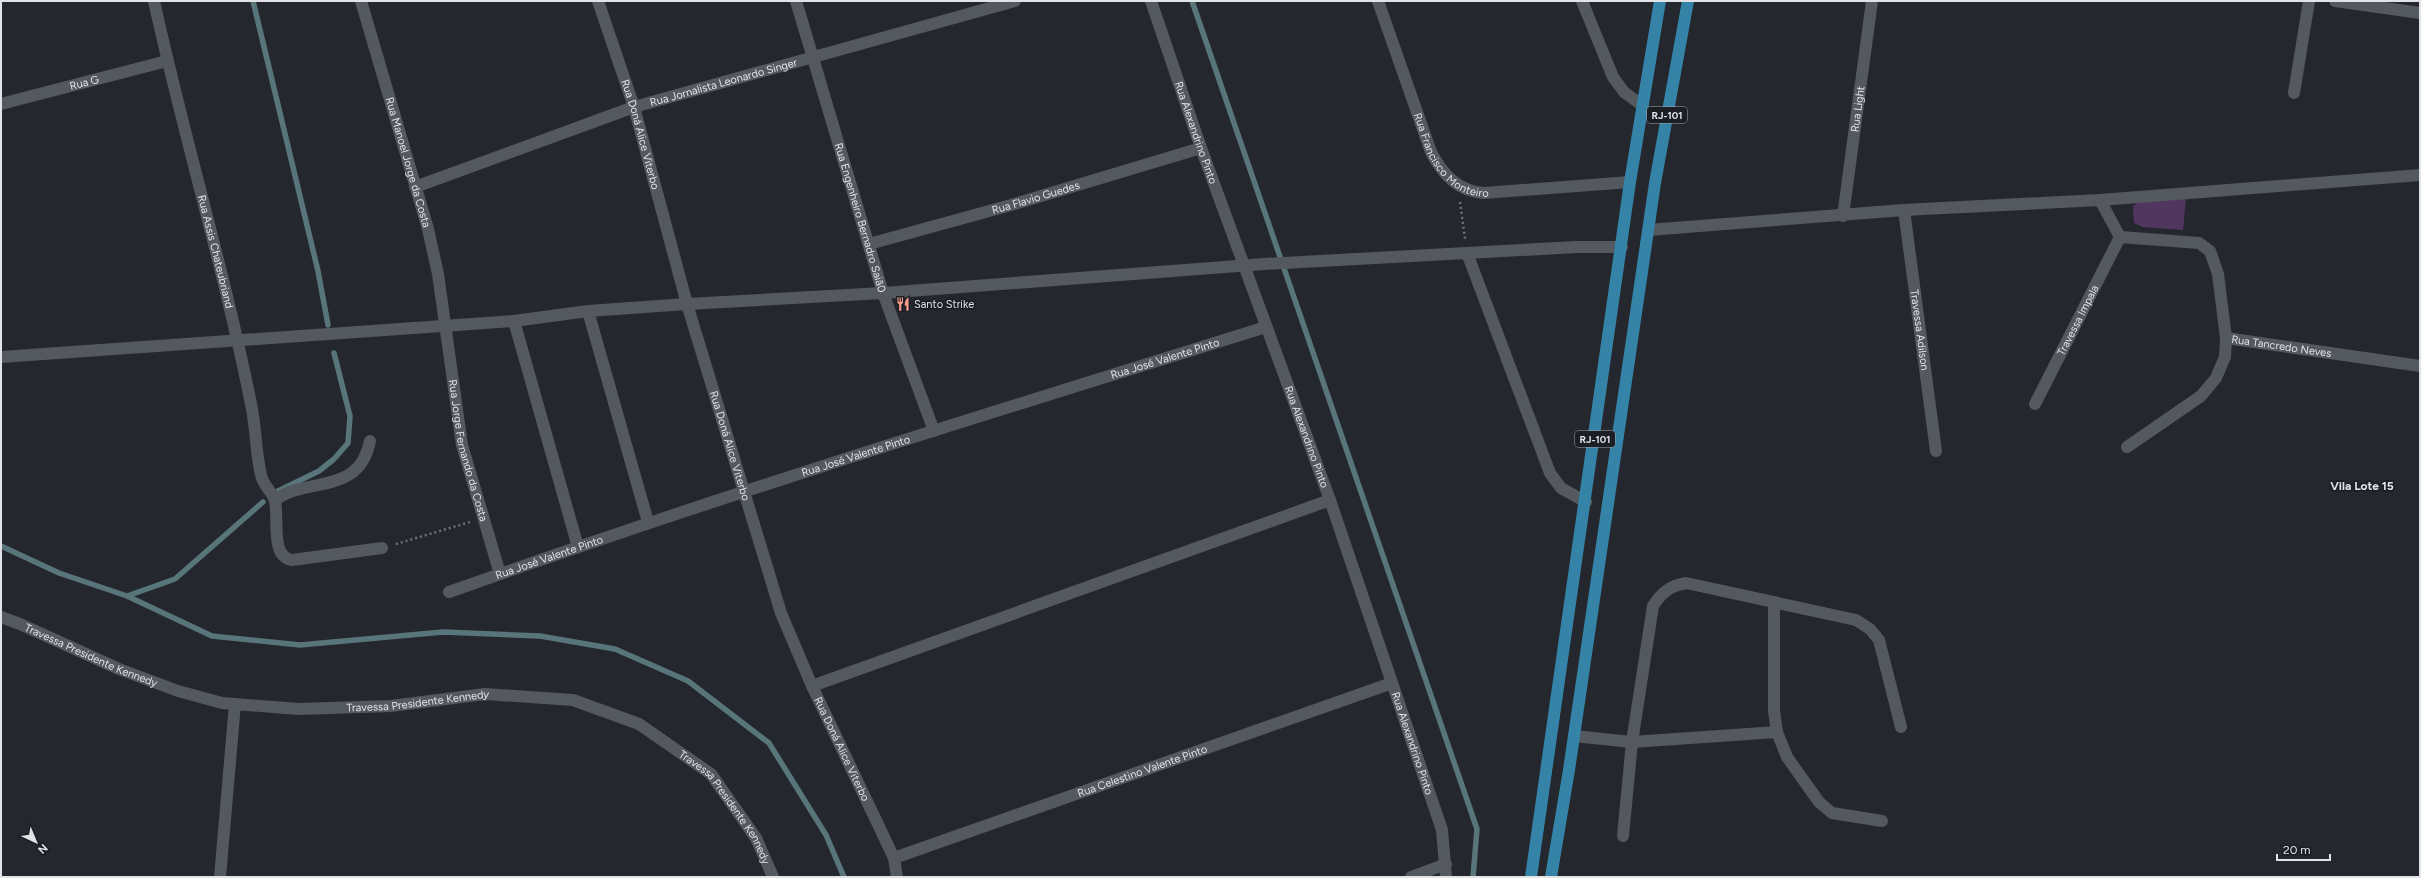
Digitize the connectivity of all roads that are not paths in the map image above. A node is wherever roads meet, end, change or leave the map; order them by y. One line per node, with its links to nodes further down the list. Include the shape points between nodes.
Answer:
1 (154, 1): 16 (street, Rua Assis Chateubriand)
2 (362, 1): 24 (street, Rua Manoel Jorge da Costa)
3 (598, 1): 19 (street, Rua Doná Alice Viterbo)
4 (796, 1): 15 (street, Rua Engenheiro Bernadro Saiā0)
5 (1015, 1): 15 (street, Rua Jornalista Leonardo Singer)
6 (1151, 1): 21 (street, Rua Alexandrino Pinto)
7 (1378, 1): 23 (street, Rua Francisco Monteiro, via 1431,152 1443,171 1458,186 1484,193)
8 (1582, 1): 20 (street, via 1613,77 1624,92)
9 (1660, 1): 20 (main road, RJ-101)
10 (1688, 1): 28 (main road, RJ-101)
11 (1872, 1): 27 (street, Rua Light)
12 (2309, 1): 17 (street)
13 (2335, 1): 14 (street)
14 (2420, 13)
15 (811, 56): 19 (street, Rua Jornalista Leonardo Singer); 30 (street, Rua Engenheiro Bernadro Saiā0)
16 (167, 61): 18 (street, Rua G); 41 (street, Rua Assis Chateubriand)
17 (2294, 93)
18 (1, 104)
19 (634, 106): 24 (street, Rua Jornalista Leonardo Singer); 35 (street, Rua Doná Alice Viterbo)
20 (1643, 106): 23 (main road, RJ-101)
21 (1201, 148): 30 (street, Rua Flavio Guedes); 33 (street, Rua Alexandrino Pinto)
22 (2420, 175): 25 (street)
23 (1630, 182): 31 (main road, RJ-101)
24 (415, 186): 38 (street, Rua Manoel Jorge da Costa, via 432,244)
25 (2100, 200): 26 (street); 29 (street)
26 (1904, 210): 27 (street); 48 (street, Travessa Adilson)
27 (1843, 216): 28 (street)
28 (1648, 230): 65 (main road, RJ-101)
29 (2120, 236): 40 (street, via 2199,243 2210,251 2218,274); 44 (street, Travessa Impala)
30 (869, 244): 34 (street, Rua Engenheiro Bernadro Saiā0)
31 (1622, 247): 32 (street); 52 (main road, RJ-101)
32 (1467, 253): 33 (street); 52 (street, via 1550,474 1561,488)
33 (1243, 265): 34 (street); 39 (street, Rua Alexandrino Pinto)
34 (883, 293): 35 (street); 45 (street, Rua Engenheiro Bernadro Saiā0)
35 (687, 304): 36 (street); 49 (street, Rua Doná Alice Viterbo)
36 (588, 311): 37 (street); 53 (street)
37 (514, 321): 38 (street); 54 (street)
38 (444, 326): 41 (street); 56 (street, Rua Jorge Fernando da Costa, via 462,445)
39 (1266, 327): 45 (street, Rua José Valente Pinto); 51 (street, Rua Alexandrino Pinto)
40 (2226, 338): 43 (street, Rua Tancredo Neves); 47 (street, Rua Tancredo Neves, via 2225,357 2216,378 2201,396)
41 (238, 340): 42 (street); 50 (street, Rua Assis Chateubriand, via 255,427 261,475 265,487)
42 (1, 357)
43 (2420, 366)
44 (2035, 404)
45 (934, 431): 49 (street, Rua José Valente Pinto)
46 (370, 441): 50 (street, via 367,457 361,465 344,477)
47 (2127, 447)
48 (1936, 451)
49 (743, 491): 53 (street, Rua José Valente Pinto); 61 (street, Rua Doná Alice Viterbo, via 781,613)
50 (275, 500): 55 (street, Rua Assis Chateubriand, via 279,550 287,560)
51 (1330, 500): 60 (street, Rua Alexandrino Pinto); 61 (street)
52 (1586, 502): 76 (main road, RJ-101)
53 (648, 522): 54 (street, Rua José Valente Pinto)
54 (578, 546): 56 (street, Rua José Valente Pinto)
55 (382, 548)
56 (500, 574): 57 (street, Rua José Valente Pinto)
57 (449, 592)
58 (1774, 602): 63 (street, via 1856,620 1870,629 1879,640); 64 (street, via 1774,711); 66 (street, via 1686,583 1675,585 1662,593 1653,606)
59 (1, 617): 62 (street, Travessa Presidente Kennedy, via 171,689)
60 (1392, 684): 69 (street, Rua Celestino Valente Pinto); 70 (street, Rua Alexandrino Pinto, via 1442,830)
61 (812, 686): 69 (street, Rua Doná Alice Viterbo)
62 (235, 704): 71 (street); 72 (street, Travessa Presidente Kennedy, via 299,709 391,706 485,694 573,700 639,724 711,774 756,838)
63 (1901, 726)
64 (1777, 732): 66 (street); 67 (street, via 1788,757 1819,802 1832,813)
65 (1574, 736): 66 (street); 77 (main road, RJ-101)
66 (1632, 742): 68 (street)
67 (1882, 821)
68 (1623, 836)
69 (894, 858): 73 (street, Rua Doná Alice Viterbo)
70 (1446, 864): 74 (street); 75 (street, Rua Alexandrino Pinto)
71 (220, 877)
72 (772, 877)
73 (897, 877)
74 (1411, 877)
75 (1446, 877)
76 (1531, 877)
77 (1552, 877)

